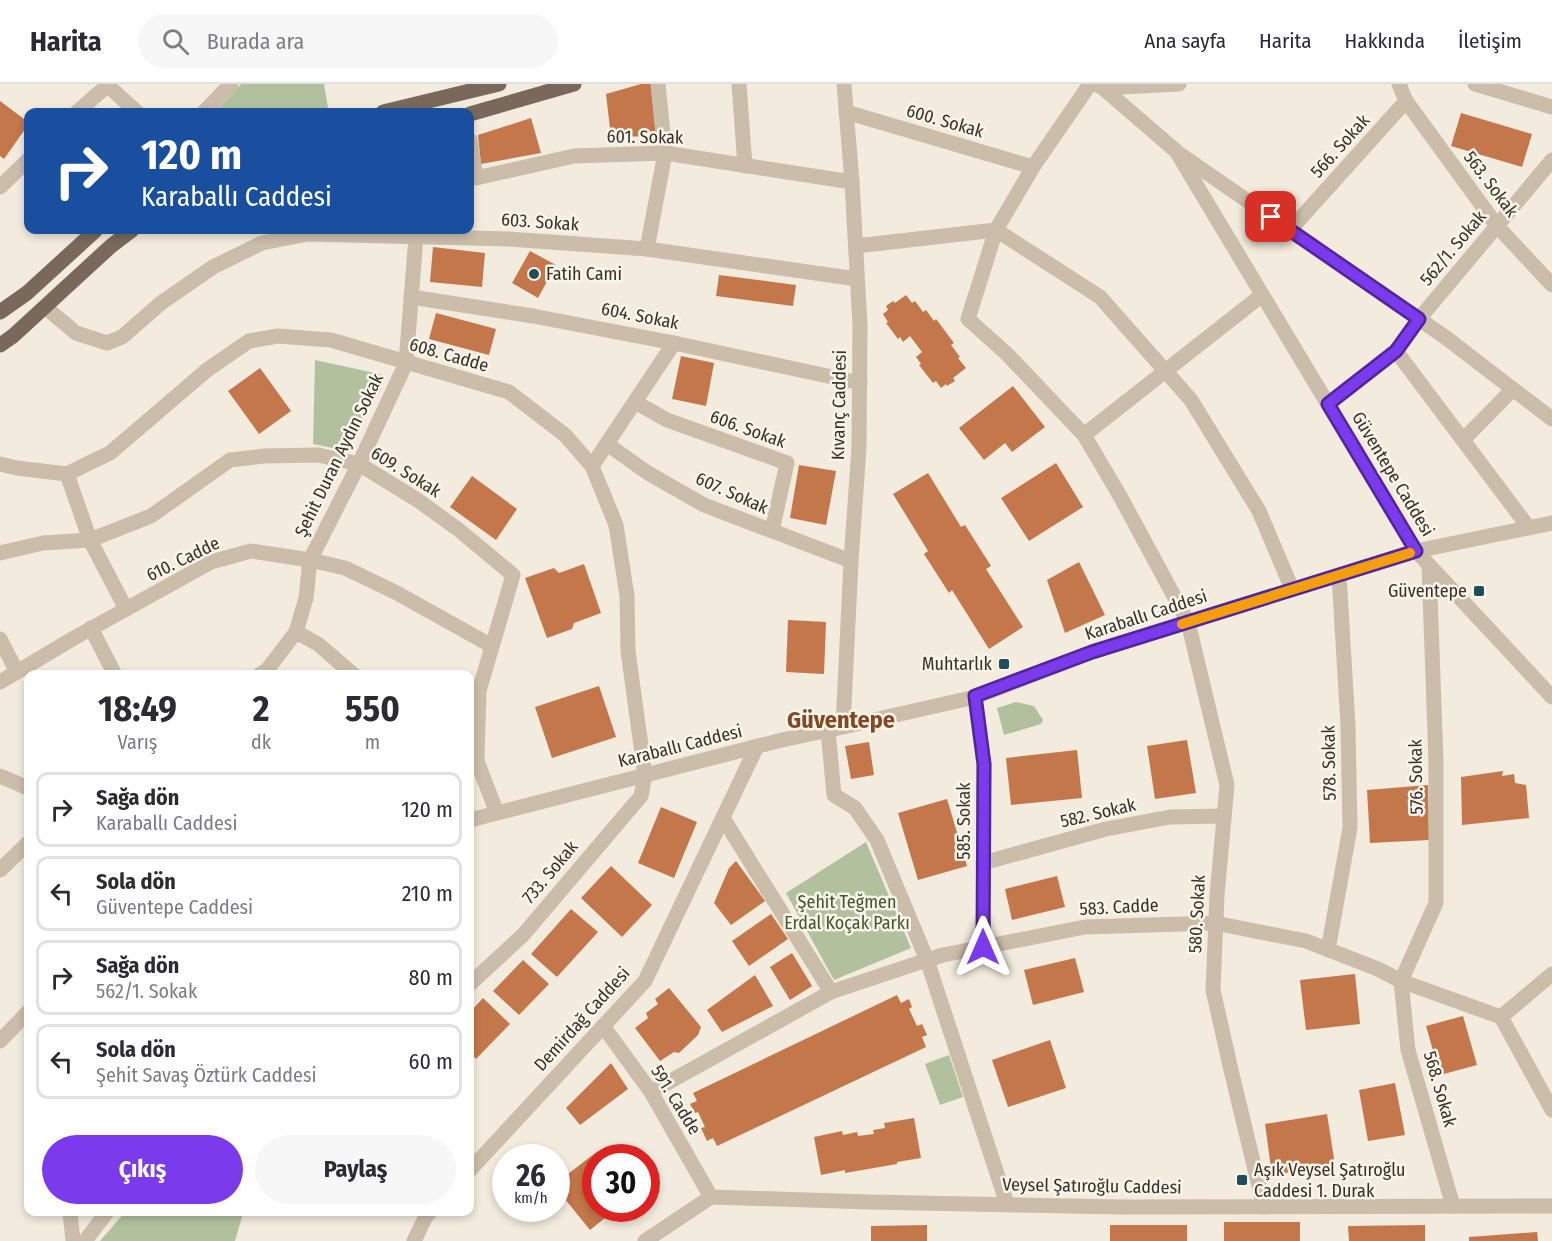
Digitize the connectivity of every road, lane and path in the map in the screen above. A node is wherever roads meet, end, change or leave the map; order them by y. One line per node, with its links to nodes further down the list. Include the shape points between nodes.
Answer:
1 (231, 84): 16 (street)
2 (499, 84): 17 (main road)
3 (574, 84): 19 (main road)
4 (658, 84): 21 (street)
5 (739, 84): 25 (street)
6 (844, 84): 18 (street, Kıvanç Caddesi)
7 (1179, 84): 11 (street)
8 (1398, 84): 12 (street)
9 (1475, 84): 13 (street)
10 (107, 85): 14 (street); 15 (street)
11 (1096, 85): 20 (street, Güventepe Caddesi); 26 (street)
12 (1406, 101): 29 (street, 563. Sokak); 31 (street, 566. Sokak)
13 (1552, 107)
14 (81, 108)
15 (133, 108)
16 (208, 108)
17 (400, 108)
18 (846, 112): 26 (street, 600. Sokak); 27 (street, Kıvanç Caddesi)
19 (474, 113)
20 (1176, 151): 31 (street); 39 (street, Güventepe Caddesi)
21 (664, 153): 24 (street, 601. Sokak, via 573,156 476,178); 25 (street, 601. Sokak); 36 (street)
22 (1552, 160): 29 (street, 562/1. Sokak)
23 (24, 164): 28 (street)
24 (474, 165)
25 (744, 166): 27 (street, 601. Sokak)
26 (1033, 167): 30 (street)
27 (852, 182): 35 (street, Kıvanç Caddesi)
28 (0, 187)
29 (1497, 226): 38 (street, 563. Sokak); 43 (street, 562/1. Sokak)
30 (996, 230): 35 (street); 48 (street, via 1100,297); 54 (street, 580. Sokak, via 968,319)
31 (1290, 230): 43 (street)
32 (92, 234): 42 (main road, via 27,293)
33 (127, 234): 41 (main road)
34 (416, 237): 36 (street, 603. Sokak); 40 (street, Şehit Duran Aydın Sokak); 41 (street, 603. Sokak, via 308,234 262,243 213,267 161,303 122,337 107,343 76,333)
35 (856, 246): 37 (street, Kıvanç Caddesi)
36 (647, 249): 37 (street, 603. Sokak)
37 (857, 279): 49 (street, Kıvanç Caddesi)
38 (1552, 285)
39 (1262, 295): 48 (street); 52 (street, Güventepe Caddesi)
40 (411, 297): 44 (street, 604. Sokak, via 533,315); 47 (street, Şehit Duran Aydın Sokak)
41 (45, 307): 45 (main road)
42 (0, 312)
43 (1419, 319): 46 (street, 562/1. Sokak); 50 (street)
44 (674, 343): 49 (street, 604. Sokak); 51 (street)
45 (0, 345)
46 (1396, 351): 52 (street, 562/1. Sokak); 55 (street)
47 (406, 363): 58 (street, Şehit Duran Aydın Sokak); 59 (street, 608. Cadde, via 508,392 565,435); 60 (street, 608. Cadde, via 331,340 278,336 249,342 207,370 110,453)
48 (1165, 371): 54 (street); 71 (street, via 1191,400 1259,511)
49 (860, 382): 68 (street, Kıvanç Caddesi)
50 (1513, 389): 53 (street); 55 (street)
51 (635, 402): 56 (street); 63 (street, 606. Sokak, via 667,420 787,463)
52 (1328, 404): 65 (street, Güventepe Caddesi)
53 (1552, 419)
54 (1084, 435): 73 (street, 580. Sokak)
55 (1463, 440): 62 (street)
56 (607, 444): 59 (street); 63 (street, 607. Sokak, via 648,473 704,504)
57 (0, 464): 60 (street)
58 (358, 464): 64 (street, 609. Sokak, via 318,455 230,460 151,516); 67 (street, Şehit Duran Aydın Sokak); 77 (street, 609. Sokak, via 419,501 513,575)
59 (592, 466): 87 (street, 608. Cadde, via 616,525)
60 (67, 474): 64 (street)
61 (1552, 523): 62 (street, Karaballı Caddesi)
62 (1529, 528): 65 (street, Karaballı Caddesi)
63 (772, 531): 68 (street, 607. Sokak)
64 (90, 540): 66 (street, 609. Sokak, via 43,543); 72 (street)
65 (1416, 551): 69 (street, Güventepe Caddesi); 70 (street, Karaballı Caddesi)
66 (0, 553)
67 (309, 560): 72 (street, 610. Cadde, via 251,551 211,562); 75 (street, Şehit Duran Aydın Sokak, via 306,598); 77 (street, 610. Cadde, via 345,568)
68 (851, 561): 85 (street, Kıvanç Caddesi)
69 (1429, 566): 84 (street, Güventepe Caddesi); 103 (street, 576. Sokak, via 1436,903)
70 (1339, 575): 71 (street, Karaballı Caddesi); 99 (street, 578. Sokak, via 1350,828)
71 (1292, 590): 73 (street, Karaballı Caddesi)
72 (126, 609): 74 (street, 610. Cadde)
73 (1188, 622): 83 (street, Karaballı Caddesi, via 1092,652); 91 (street, 580. Sokak, via 1227,785)
74 (91, 628): 78 (street); 81 (street, 610. Cadde)
75 (296, 632): 79 (street, Şehit Duran Aydın Sokak); 80 (street, via 318,644)
76 (0, 639): 81 (street)
77 (492, 646): 90 (street, 609. Sokak, via 479,691 477,760)
78 (112, 670)
79 (267, 670)
80 (348, 670)
81 (17, 672): 82 (street, 610. Cadde)
82 (0, 682)
83 (975, 696): 85 (street, Karaballı Caddesi); 95 (street, 585. Sokak, via 984,764)
84 (1552, 697)
85 (836, 729): 86 (street, Karaballı Caddesi); 100 (street, Kıvanç Caddesi, via 834,795 855,808 876,840)
86 (757, 746): 87 (street, Karaballı Caddesi); 92 (street, Demirdağ Caddesi)
87 (645, 775): 90 (street, Karaballı Caddesi); 102 (street, 733. Sokak, via 641,796 523,935)
88 (0, 776): 89 (street)
89 (24, 786)
90 (497, 813): 93 (street, Karaballı Caddesi)
91 (1224, 816): 95 (street, 582. Sokak, via 1170,818 1106,829); 97 (street, 580. Sokak)
92 (723, 818): 104 (street); 107 (street, Demirdağ Caddesi, via 645,981)
93 (474, 819)
94 (24, 847): 96 (street)
95 (983, 864): 98 (street, 585. Sokak)
96 (0, 870)
97 (1215, 923): 98 (street, 583. Cadde, via 1085,927); 99 (street, 583. Cadde, via 1306,941); 116 (street, 580. Sokak, via 1213,990)
98 (983, 947): 100 (street, 583. Cadde)
99 (1328, 950): 103 (street, 583. Cadde)
100 (927, 960): 104 (street, 583. Cadde); 113 (street)
101 (1552, 974): 105 (street)
102 (474, 980)
103 (1401, 981): 105 (street, 583. Cadde); 114 (street, 568. Sokak, via 1408,1050)
104 (831, 992): 109 (street, 583. Cadde)
105 (1501, 1017): 110 (street)
106 (24, 1019): 108 (street)
107 (603, 1026): 109 (street, 591. Cadde); 111 (street, Demirdağ Caddesi)
108 (0, 1041)
109 (651, 1092): 112 (street, 591. Cadde)
110 (1552, 1110)
111 (474, 1166)
112 (711, 1197): 113 (street, Veysel Şatıroğlu Caddesi); 123 (street)
113 (1007, 1204): 116 (street, Veysel Şatıroğlu Caddesi)
114 (1453, 1206): 115 (street, Veysel Şatıroğlu Caddesi); 116 (street, Veysel Şatıroğlu Caddesi)
115 (1552, 1206)
116 (1264, 1207)
117 (70, 1216): 120 (street)
118 (104, 1216): 121 (street)
119 (427, 1216): 122 (street)
120 (73, 1241)
121 (85, 1241)
122 (414, 1241)
123 (645, 1241)

